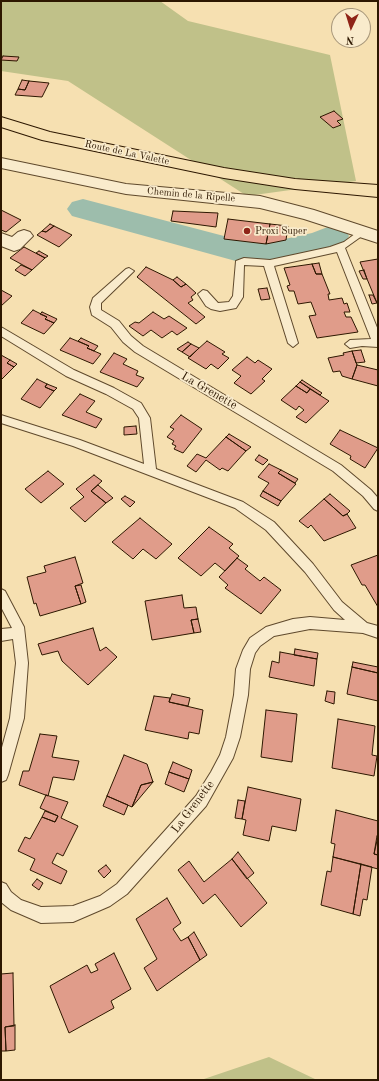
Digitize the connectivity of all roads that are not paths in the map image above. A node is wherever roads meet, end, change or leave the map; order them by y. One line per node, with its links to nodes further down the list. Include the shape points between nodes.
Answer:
1 (1, 122): 3 (main road, Route de La Valette, via 48,136)
2 (1, 163): 6 (street, Chemin de la Ripelle, via 126,189 281,206)
3 (255, 178): 4 (main road, Route de La Valette); 5 (main road, Route de La Valette)
4 (378, 179)
5 (378, 191)
6 (370, 234): 9 (lane)
7 (24, 236): 8 (street, via 14,245)
8 (1, 239)
9 (340, 247): 10 (lane); 15 (lane)
10 (268, 263): 12 (lane, via 239,263 238,297 232,305 215,306); 14 (lane)
11 (129, 271): 20 (lane, La Grenette, via 97,301 95,309 99,314 115,324 139,349 337,468)
12 (203, 294)
13 (1, 331): 18 (lane, via 70,373 137,406 144,418)
14 (293, 343)
15 (378, 343): 16 (lane)
16 (350, 344)
17 (1, 419): 18 (lane, La Grenette)
18 (151, 471): 22 (lane, La Grenette, via 239,505 270,526 309,568 338,606)
19 (378, 488): 20 (lane, La Grenette)
20 (374, 502)
21 (1, 595): 24 (lane)
22 (363, 628): 23 (lane, La Grenette); 27 (lane, La Grenette, via 293,624 271,631 255,642 249,650 243,669 241,696 226,758 216,777 200,802 168,840 122,889 105,902 72,914 41,915 16,905)
23 (378, 632)
24 (19, 633): 25 (lane); 26 (lane, via 22,663 18,718)
25 (1, 635)
26 (1, 775)
27 (1, 889)

